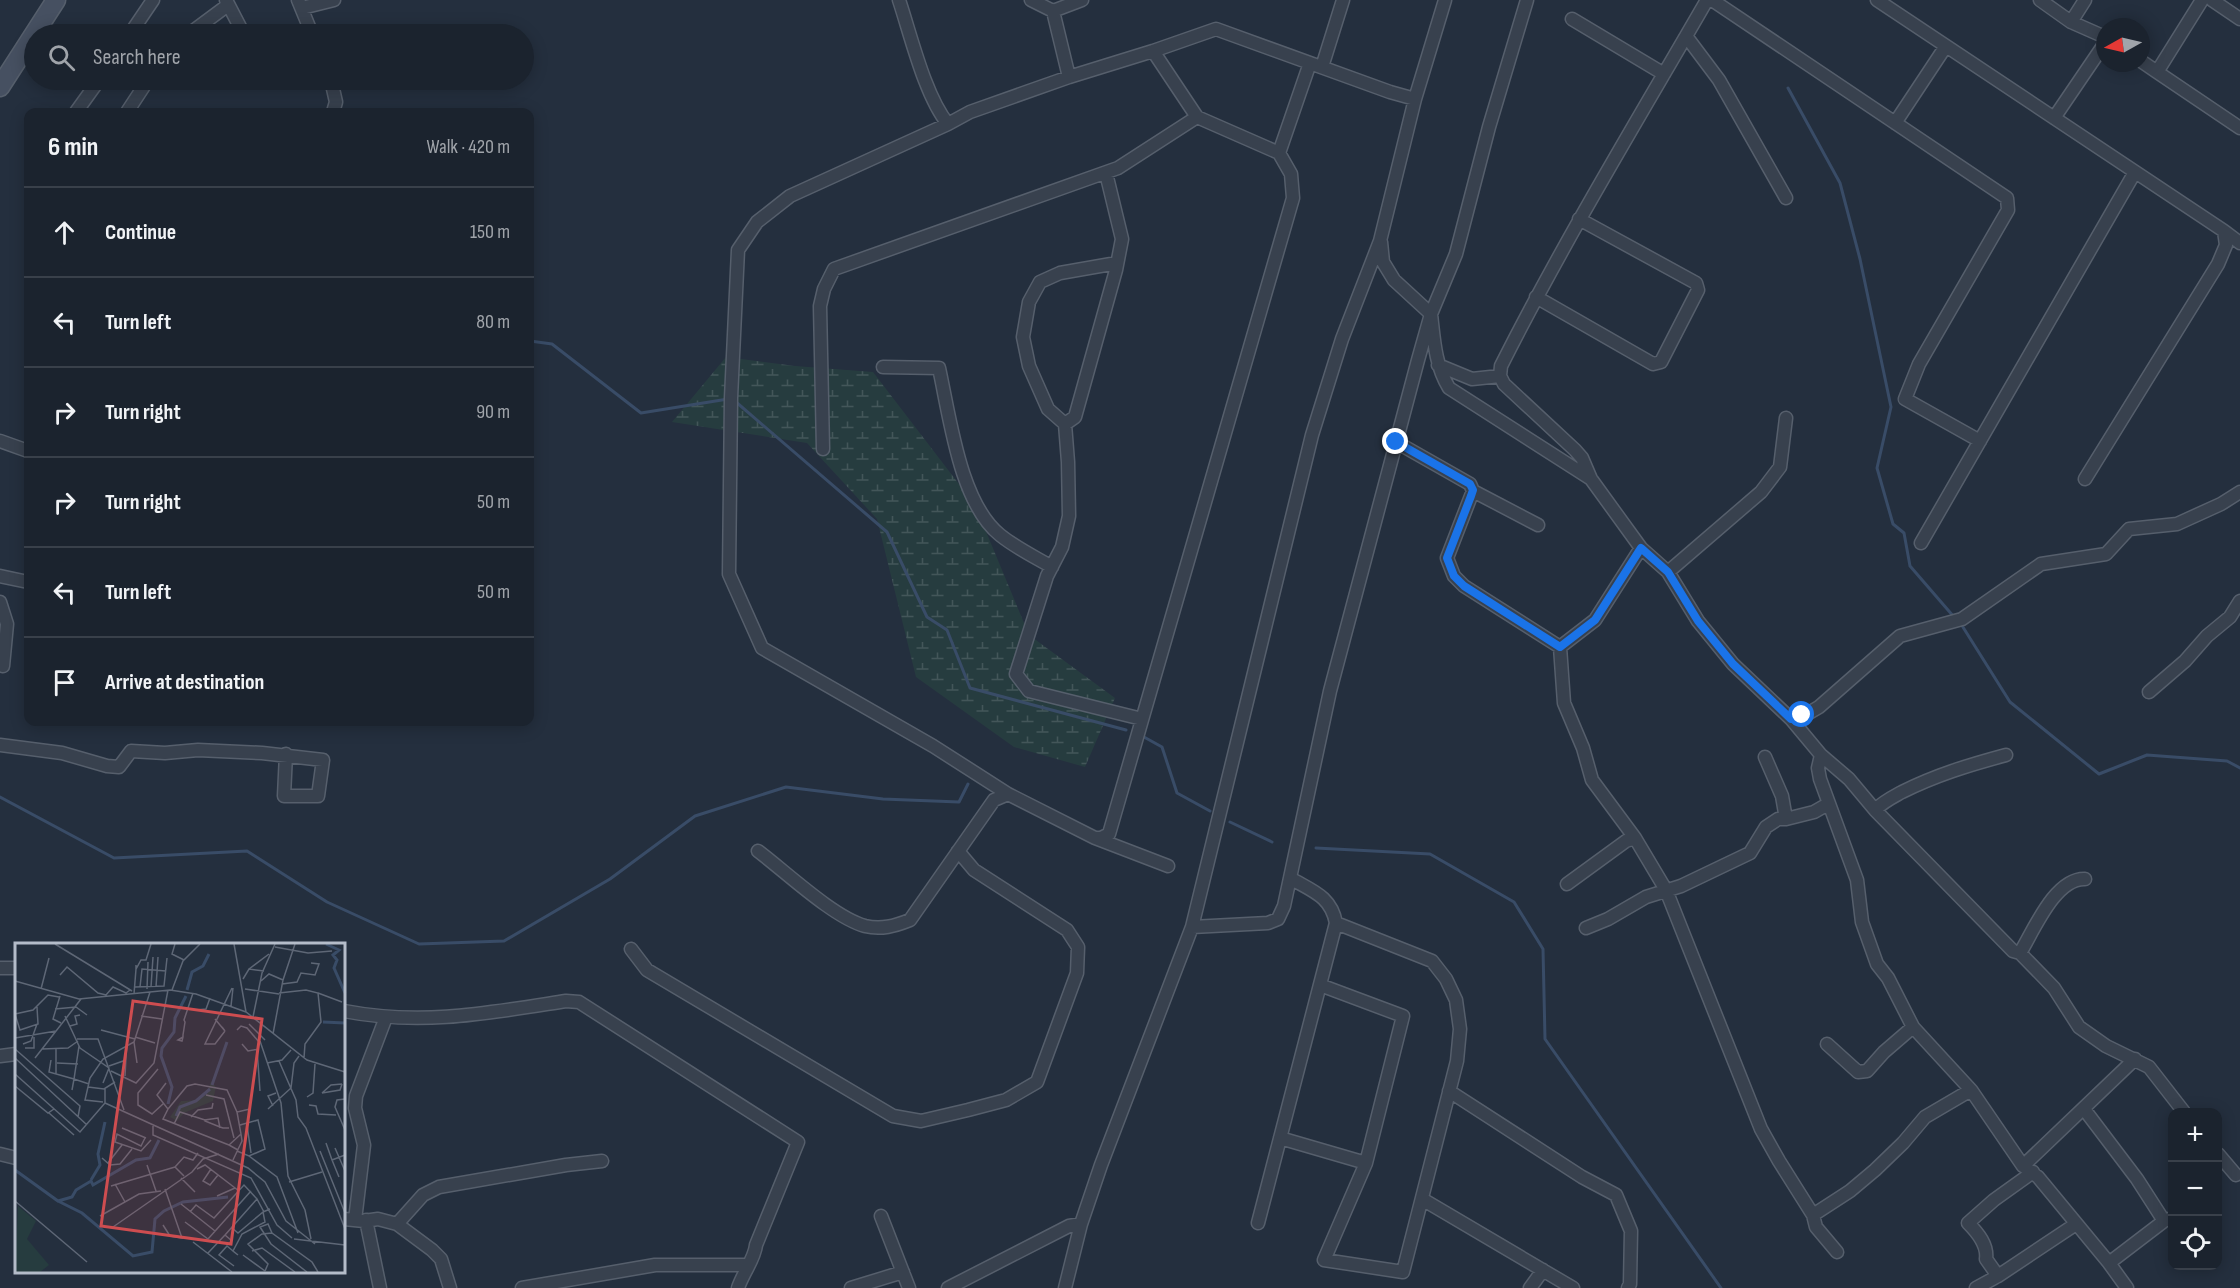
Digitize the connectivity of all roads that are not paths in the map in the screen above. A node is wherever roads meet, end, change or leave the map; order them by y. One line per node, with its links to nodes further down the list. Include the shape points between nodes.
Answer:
1 (56, 0): 22 (main road)
2 (153, 0): 23 (street)
3 (334, 0): 17 (street)
4 (899, 0): 49 (street, via 931,96)
5 (1031, 0): 18 (street)
6 (1082, 0): 18 (street)
7 (1343, 0): 33 (street)
8 (1445, 0): 42 (street)
9 (1527, 0): 61 (street, via 1456,254)
10 (1710, 0): 28 (street); 48 (street)
11 (1877, 0): 29 (street)
12 (2040, 0): 21 (street)
13 (2085, 0): 21 (street)
14 (2202, 0): 35 (street)
15 (2211, 0): 20 (street)
16 (227, 3): 24 (street); 25 (street)
17 (300, 4): 26 (street)
18 (1053, 11): 37 (street)
19 (1572, 19): 36 (street)
20 (2240, 19)
21 (2071, 22): 27 (street)
22 (41, 24)
23 (137, 24)
24 (201, 24)
25 (238, 24)
26 (308, 24)
27 (2096, 33)
28 (1686, 36): 36 (street); 54 (street, via 1719,80)
29 (1946, 46): 47 (street); 48 (street)
30 (24, 50): 38 (main road)
31 (1153, 51): 33 (street, via 1216,29); 37 (street); 46 (street)
32 (2096, 56): 47 (street)
33 (1316, 65): 42 (street); 51 (street)
34 (2150, 67): 35 (street)
35 (2157, 72): 50 (street)
36 (1664, 74): 55 (street)
37 (1069, 77): 49 (street, via 970,112)
38 (0, 87)
39 (92, 90): 43 (street)
40 (141, 90): 44 (street)
41 (333, 90): 45 (street)
42 (1415, 99): 57 (street)
43 (79, 108)
44 (130, 108)
45 (334, 108)
46 (1197, 117): 51 (street); 53 (street)
47 (2054, 118): 52 (street)
48 (1895, 123): 68 (street, via 2007,198 2008,210 1919,364 1905,399)
49 (948, 124): 95 (street, via 790,196 757,222 738,250 729,574 762,648)
50 (2240, 128)
51 (1279, 153): 88 (street, via 1291,174 1293,198)
52 (2135, 172): 56 (street); 68 (street)
53 (1106, 173): 59 (street, via 1122,239); 70 (street, via 834,269 820,306)
54 (1785, 198)
55 (1579, 219): 60 (street); 60 (street, via 1696,283 1698,290 1661,362 1653,364)
56 (2224, 231): 58 (street); 73 (street, via 2226,245 2218,264)
57 (1380, 241): 61 (street, via 1383,262 1394,280); 109 (street, via 1342,339 1312,435)
58 (2240, 243)
59 (1117, 263): 66 (street, via 1075,417); 66 (street, via 1060,273 1040,282 1029,302 1023,337 1029,366 1048,409)
60 (1536, 297): 64 (street, via 1501,366)
61 (1431, 314): 62 (street); 69 (street)
62 (1438, 366): 64 (street, via 1472,379); 72 (street, via 1449,388)
63 (883, 367): 79 (street, via 939,368 975,505 999,535)
64 (1500, 376): 72 (street, via 1575,450)
65 (1786, 418): 80 (street, via 1780,467 1761,492)
66 (1065, 424): 79 (street, via 1069,516 1062,547)
67 (0, 441): 71 (street)
68 (1980, 441): 77 (street)
69 (1396, 442): 74 (street, via 1470,484); 104 (street, via 1330,691)
70 (823, 449)
71 (24, 450)
72 (1591, 479): 78 (street)
73 (2085, 479)
74 (1473, 490): 76 (street); 85 (street, via 1447,558 1454,576)
75 (2240, 492): 89 (street, via 2177,524 2129,529 2106,554 2041,564 1962,619 1900,636 1819,707)
76 (1538, 525)
77 (1921, 543)
78 (1641, 548): 80 (street); 85 (street, via 1595,620)
79 (1052, 567): 88 (street, via 1016,674 1029,691)
80 (1668, 572): 89 (street, via 1698,621 1733,664)
81 (0, 576): 82 (street)
82 (24, 581)
83 (2240, 601): 87 (street, via 2230,617)
84 (0, 602): 86 (street, via 7,624)
85 (1560, 647): 100 (street, via 1564,703 1592,780)
86 (3, 666)
87 (2149, 692)
88 (1142, 719): 99 (street, via 1109,834)
89 (1791, 719): 92 (street)
90 (0, 745): 91 (street, via 62,753 119,767 131,751)
91 (286, 754)
92 (1821, 755): 96 (street, via 1818,768); 97 (street, via 1849,779)
93 (2006, 755): 97 (street, via 1916,784 1888,798)
94 (1765, 757): 98 (street, via 1782,796)
95 (1008, 794): 99 (street); 101 (street, via 994,800)
96 (1828, 804): 98 (street); 116 (street, via 1857,880 1866,939 1876,964 1888,978)
97 (1875, 810): 112 (street, via 2013,951)
98 (1786, 819): 107 (street, via 1766,827 1750,853)
99 (1095, 838): 103 (street)
100 (1635, 838): 106 (street, via 1619,845); 107 (street)
101 (958, 850): 102 (street, via 910,920 891,928 865,926 837,913); 111 (street, via 974,870 1067,930 1078,947 1077,973 1037,1082 1006,1100 921,1121 893,1116 647,970)
102 (758, 851)
103 (1168, 866)
104 (1290, 878): 108 (street, via 1327,900); 109 (street, via 1278,920)
105 (2085, 879): 112 (street, via 2074,880 2056,892)
106 (1567, 884)
107 (1666, 890): 110 (street); 134 (street, via 1761,1129)
108 (1336, 923): 113 (street); 122 (street, via 1432,961 1446,979 1456,1000 1460,1029)
109 (1192, 927): 140 (street)
110 (1586, 928)
111 (631, 949)
112 (2020, 953): 120 (street, via 2054,988 2079,1027 2106,1046)
113 (1320, 985): 125 (street); 130 (street, via 1403,1016)
114 (345, 1011): 115 (street)
115 (386, 1017): 136 (street, via 356,1096 363,1145); 144 (street, via 458,1018 579,1002 798,1142 754,1257)
116 (1914, 1027): 117 (street, via 1862,1073); 121 (street)
117 (1827, 1044)
118 (15, 1054): 119 (street)
119 (0, 1056)
120 (2135, 1059): 123 (street); 124 (street, via 2148,1066)
121 (1971, 1090): 131 (street); 134 (street, via 1925,1117 1875,1170)
122 (1449, 1091): 133 (street); 159 (street, via 1616,1195 1631,1232)
123 (2084, 1108): 131 (street); 137 (street)
124 (2180, 1108)
125 (1280, 1138): 130 (street); 138 (street)
126 (0, 1154): 127 (street)
127 (15, 1158)
128 (2222, 1160): 132 (street)
129 (602, 1161): 139 (street, via 439,1187 423,1196)
130 (1366, 1163): 133 (street, via 1324,1260 1403,1272)
131 (2028, 1169): 141 (street); 147 (street, via 1968,1223 1981,1239 1987,1250 1986,1259)
132 (2236, 1175)
133 (1422, 1199): 145 (street)
134 (1813, 1215): 142 (street, via 1816,1227)
135 (881, 1216): 146 (street)
136 (355, 1220): 139 (street, via 378,1219); 149 (street)
137 (2168, 1220): 143 (street)
138 (1258, 1223)
139 (397, 1224): 150 (street, via 441,1259)
140 (1081, 1224): 155 (street, via 1069,1226); 156 (street)
141 (2076, 1224): 143 (street); 147 (street)
142 (1837, 1252)
143 (2109, 1263): 161 (street)
144 (747, 1265): 148 (street, via 655,1265); 152 (street)
145 (1543, 1270): 157 (street); 158 (street)
146 (903, 1272): 153 (street); 154 (street)
147 (1998, 1276): 160 (street)
148 (592, 1282): 151 (street)
149 (380, 1288)
150 (450, 1288)
151 (522, 1288)
152 (738, 1288)
153 (851, 1288)
154 (909, 1288)
155 (948, 1288)
156 (1065, 1288)
157 (1530, 1288)
158 (1573, 1288)
159 (1628, 1288)
160 (1976, 1288)
161 (2127, 1288)

